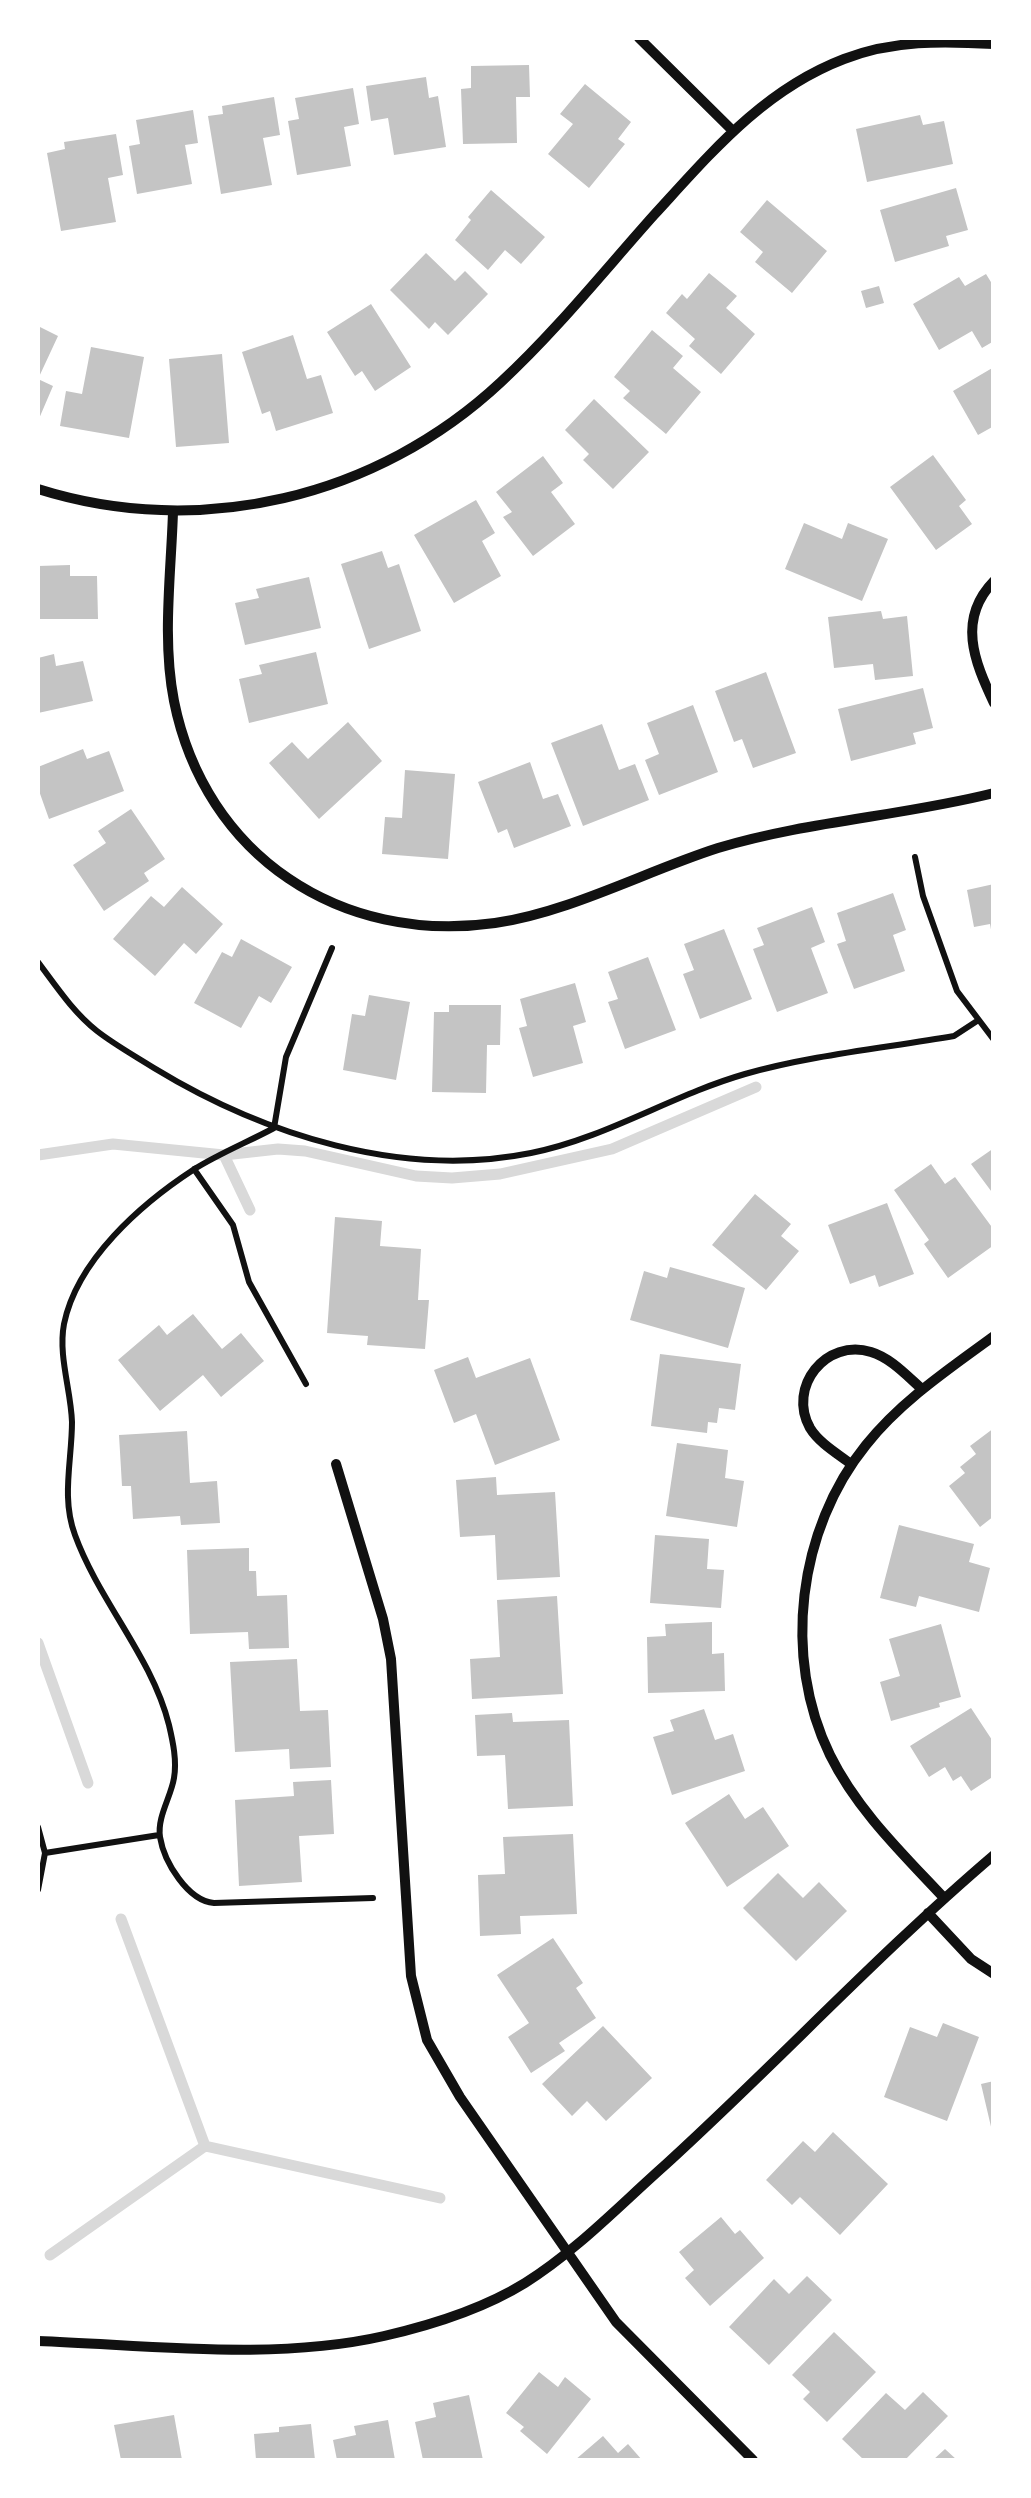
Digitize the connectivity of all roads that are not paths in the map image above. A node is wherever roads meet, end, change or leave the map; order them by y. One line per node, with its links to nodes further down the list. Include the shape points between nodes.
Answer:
1 (639, 38): 3 (street)
2 (994, 44): 3 (street, via 866,51 796,82)
3 (732, 130): 5 (street, via 516,368 437,433 318,490)
4 (38, 489): 5 (street, via 107,506)
5 (174, 512): 8 (street, via 170,668 190,753 254,852 294,885 347,909 426,924 499,922 739,843)
6 (994, 580): 7 (street, via 970,626 974,657)
7 (994, 703)
8 (994, 793)
9 (994, 1336): 10 (street)
10 (922, 1389): 12 (street); 12 (street, via 870,1352 842,1351 820,1363 804,1391 806,1419 818,1438)
11 (336, 1464): 17 (street, via 391,1658 411,1976 421,2024 460,2097)
12 (852, 1464): 14 (street, via 824,1518 809,1571 806,1681 841,1775)
13 (994, 1855): 14 (street)
14 (944, 1898): 15 (street)
15 (928, 1913): 16 (street); 17 (street, via 751,2087)
16 (994, 1974)
17 (568, 2252): 18 (street, via 523,2284 466,2311 339,2344 220,2348); 19 (street, via 630,2338)
18 (38, 2341)
19 (753, 2460)

